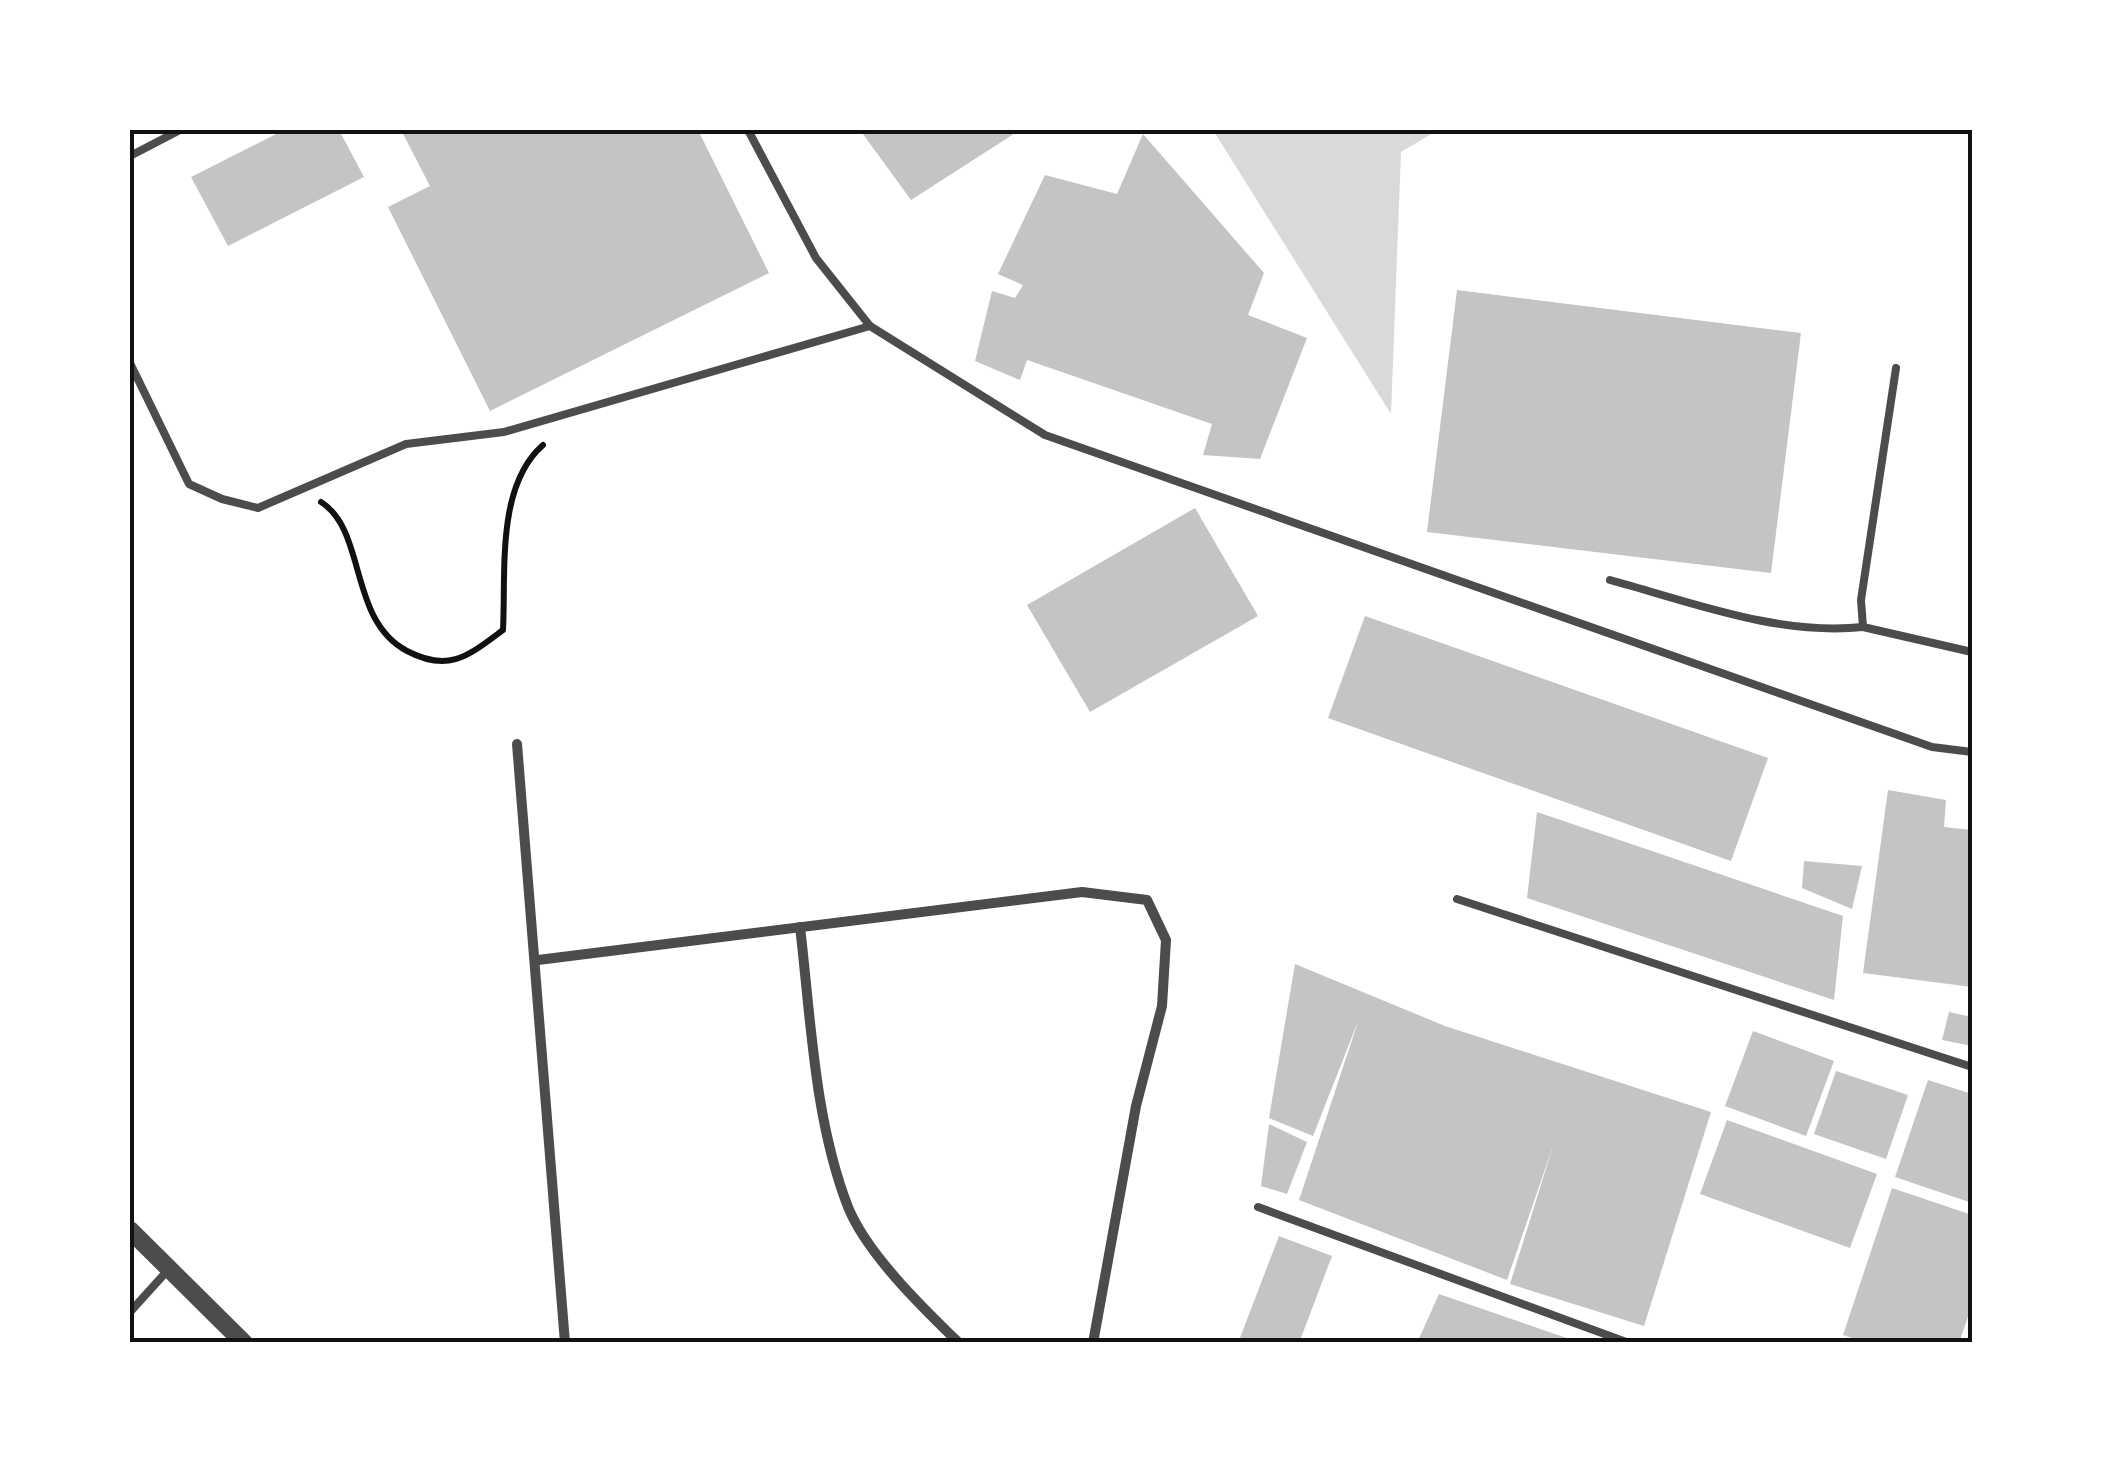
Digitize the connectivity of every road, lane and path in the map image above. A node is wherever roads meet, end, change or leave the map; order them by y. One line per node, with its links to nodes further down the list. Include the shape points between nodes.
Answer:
1 (180, 130): 3 (lane)
2 (748, 130): 4 (lane, via 816,258)
3 (130, 156)
4 (870, 326): 7 (lane); 13 (lane, via 1046,435 1913,740)
5 (130, 363): 8 (lane, via 189,484 258,508)
6 (1896, 368): 10 (lane, via 1861,600)
7 (552, 419): 8 (lane, via 406,444); 8 (path, via 544,444 524,462 514,496 503,630 467,657 431,664 381,631 331,508)
8 (304, 491)
9 (1610, 580): 10 (lane, via 1762,620)
10 (1863, 627): 11 (lane)
11 (1972, 652)
12 (517, 744): 16 (street)
13 (1972, 752)
14 (1457, 899): 17 (lane)
15 (800, 927): 16 (street); 24 (street, via 824,1119 849,1210 907,1293); 25 (street, via 1082,892 1146,900 1166,940 1162,1006 1136,1106)
16 (538, 960): 22 (street)
17 (1972, 1067)
18 (1258, 1208): 26 (lane)
19 (130, 1230): 20 (street)
20 (170, 1267): 21 (lane); 23 (street)
21 (130, 1312)
22 (567, 1342)
23 (244, 1343)
24 (959, 1343)
25 (1093, 1343)
26 (1630, 1343)

